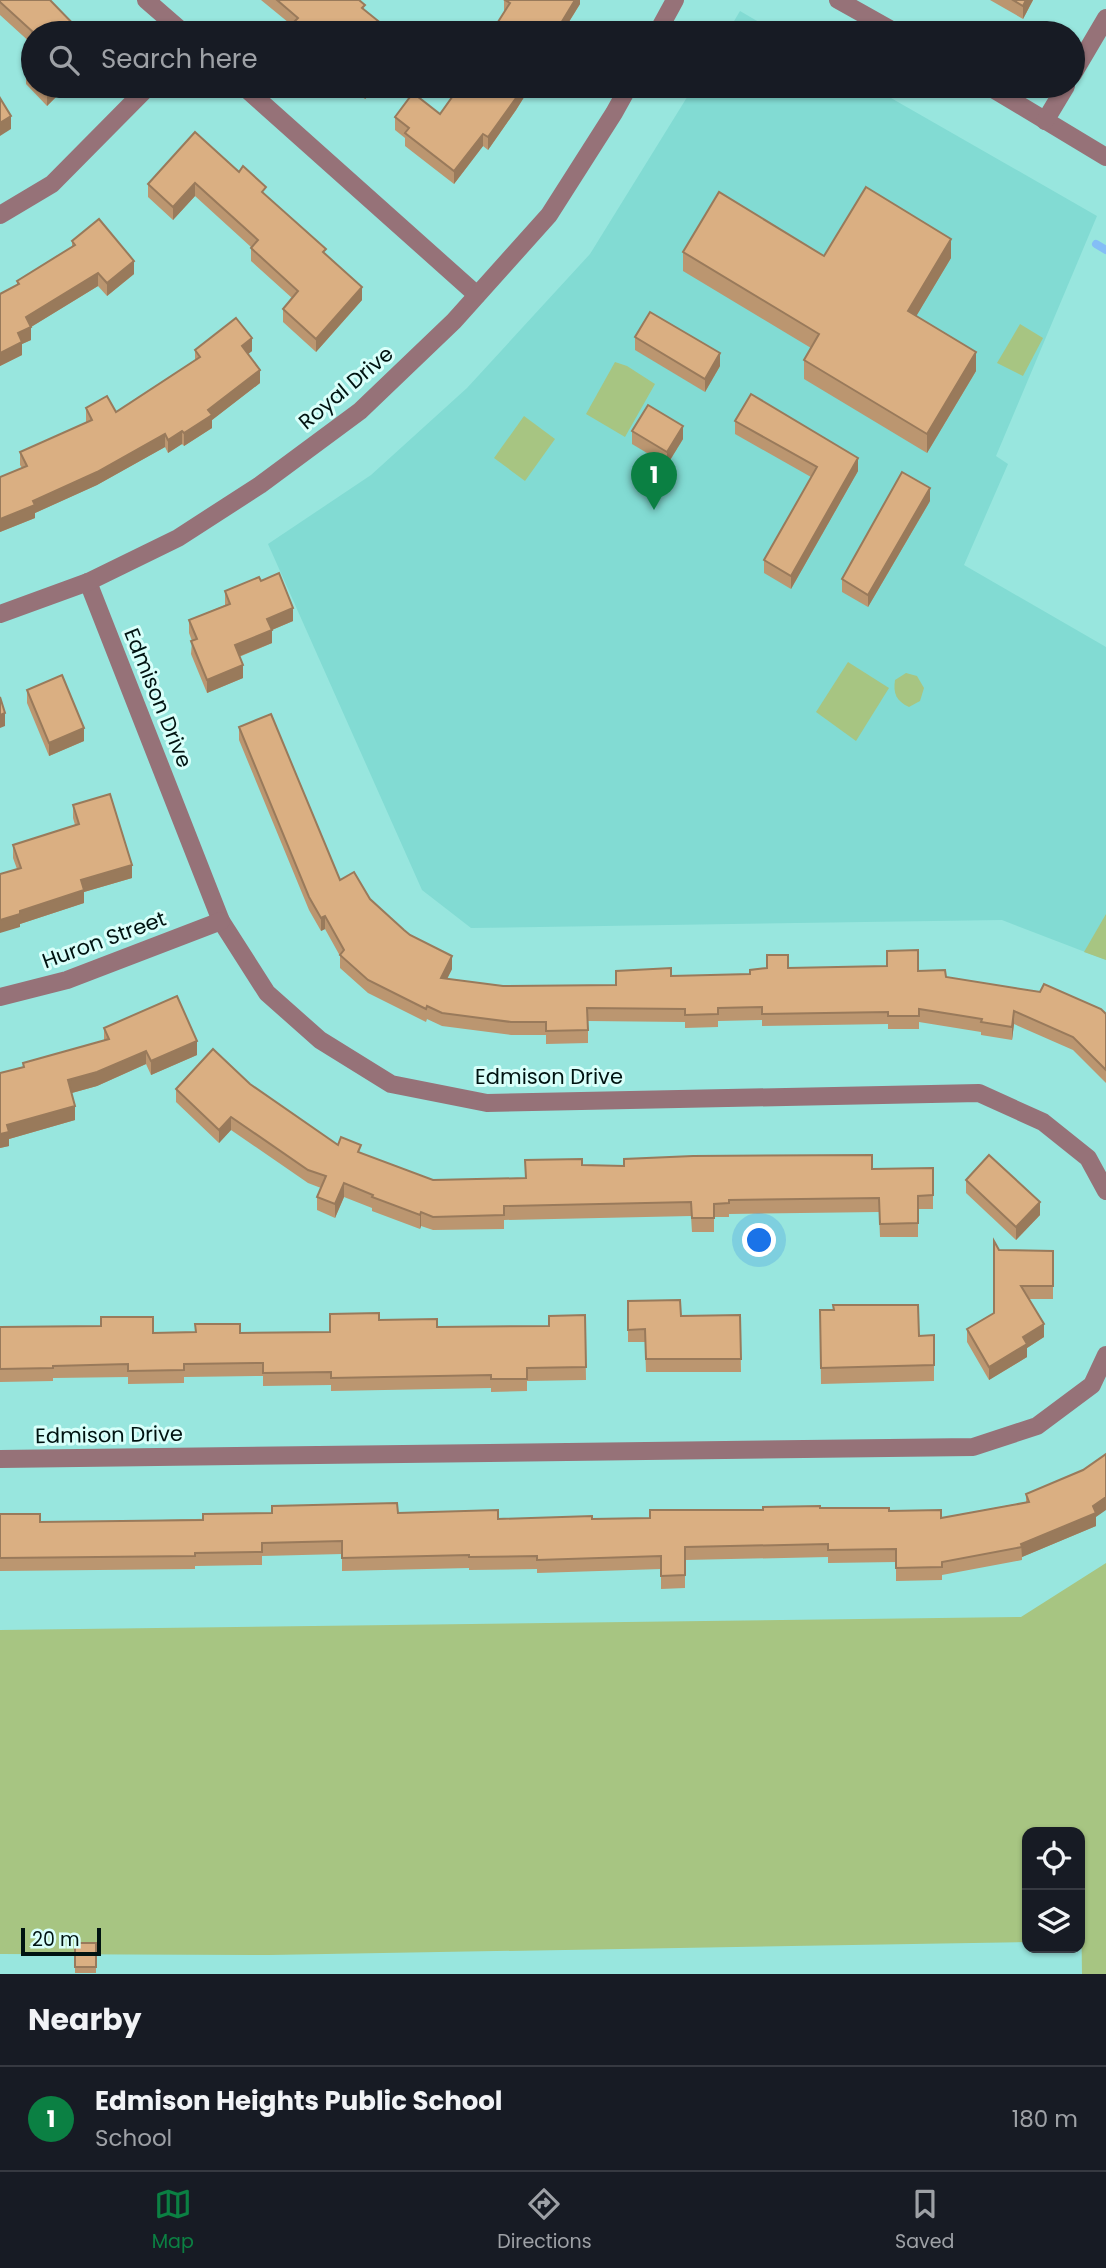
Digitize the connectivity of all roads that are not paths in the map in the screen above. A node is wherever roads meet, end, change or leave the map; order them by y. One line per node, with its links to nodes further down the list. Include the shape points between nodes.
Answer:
1 (146, 0): 5 (street)
2 (675, 0): 6 (street)
3 (838, 0): 7 (street)
4 (1106, 18): 8 (street)
5 (170, 21)
6 (664, 21)
7 (876, 21)
8 (1085, 54)
9 (137, 98): 16 (street, via 52,184)
10 (256, 98): 17 (street)
11 (622, 98): 17 (street, Royal Drive, via 549,215)
12 (1008, 98): 14 (street)
13 (1059, 98): 14 (street)
14 (1045, 121): 15 (street)
15 (1106, 157)
16 (0, 215)
17 (477, 295): 18 (street, Royal Drive, via 360,411 271,477 178,538)
18 (88, 582): 19 (street, Royal Drive); 20 (street, Edmison Drive)
19 (0, 614)
20 (221, 921): 21 (street, Huron Street, via 67,980); 22 (street, Edmison Drive, via 267,993 320,1040 391,1084 487,1103 979,1093 1043,1122 1088,1158)
21 (0, 996)
22 (1106, 1191)
23 (1106, 1355): 24 (street, Edmison Drive, via 1092,1385 1037,1426 973,1447)
24 (0, 1459)

